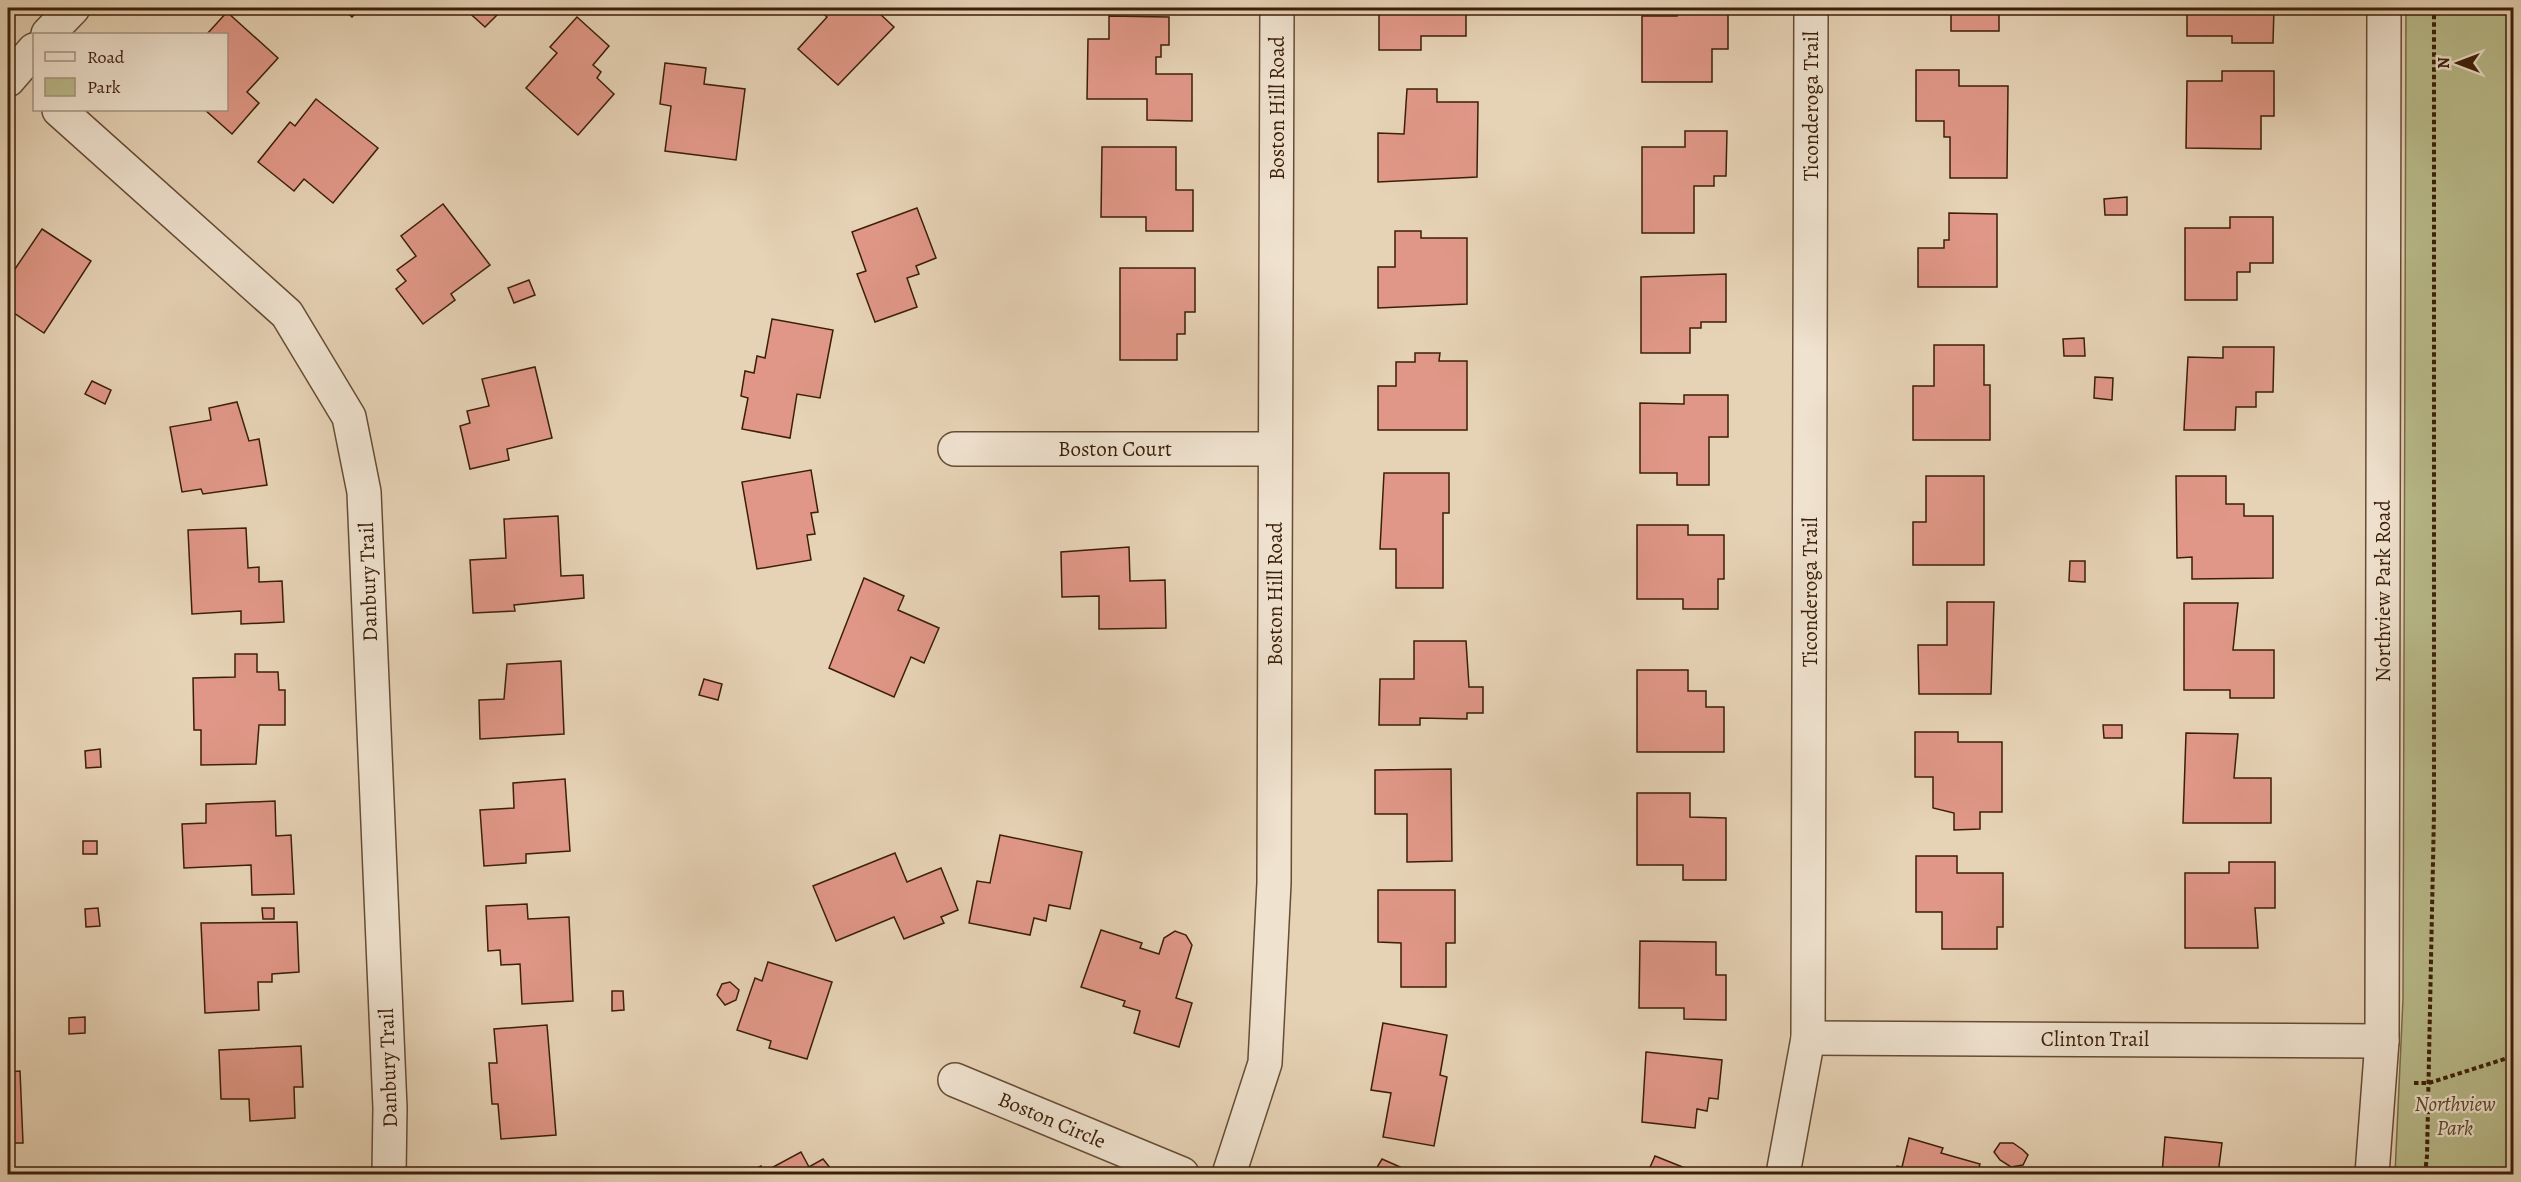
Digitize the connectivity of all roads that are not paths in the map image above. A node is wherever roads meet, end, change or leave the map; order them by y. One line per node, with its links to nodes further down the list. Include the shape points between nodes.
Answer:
1 (73, 8): 5 (street)
2 (1277, 8): 8 (street, Boston Hill Road)
3 (1811, 8): 9 (street, Ticonderoga Trail)
4 (2384, 8): 10 (street, Northview Park Road)
5 (49, 33)
6 (60, 111): 12 (street, Danbury Trail, via 287,314 349,417 364,492 390,1108)
7 (955, 449): 8 (street, Boston Court)
8 (1275, 449): 14 (street, Boston Hill Road, via 1274,883 1265,1063)
9 (1808, 1038): 10 (street, Clinton Trail); 15 (street, Ticonderoga Trail)
10 (2382, 1041): 16 (street, Northview Park Road)
11 (955, 1080): 13 (street, Boston Circle)
12 (389, 1174)
13 (1182, 1174)
14 (1229, 1174)
15 (1783, 1174)
16 (2372, 1174)

